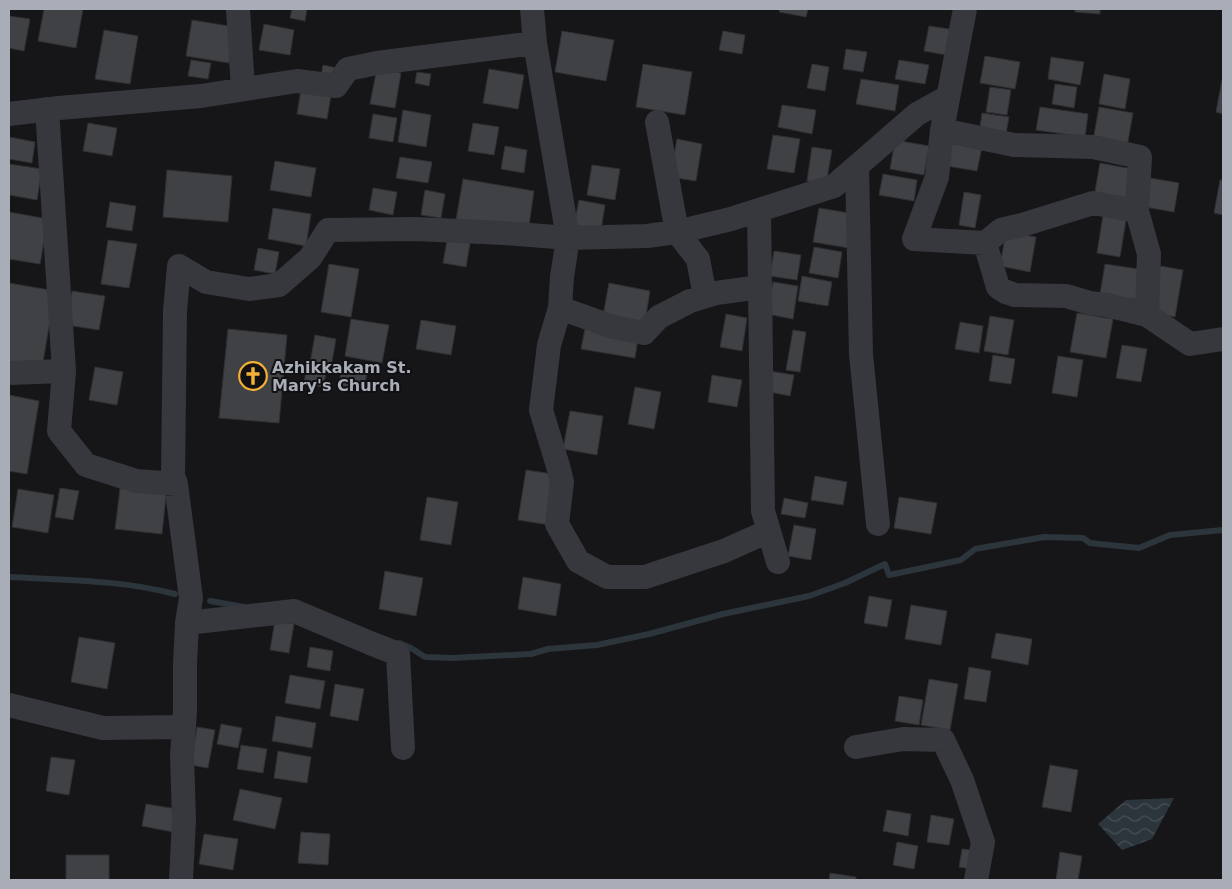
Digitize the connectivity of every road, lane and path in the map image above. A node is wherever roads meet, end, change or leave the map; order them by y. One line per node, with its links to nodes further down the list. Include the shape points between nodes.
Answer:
1 (238, 9): 5 (street)
2 (532, 9): 4 (street)
3 (965, 9): 6 (street)
4 (535, 43): 5 (street, via 348,69 336,86 297,81); 15 (street)
5 (243, 89): 7 (street, via 200,96)
6 (948, 97): 10 (street); 11 (street, via 917,114)
7 (47, 109): 8 (street); 22 (street)
8 (9, 114)
9 (657, 122): 14 (street)
10 (942, 130): 13 (street, via 1014,145 1093,147 1140,157); 16 (street, via 937,177 914,239)
11 (857, 166): 12 (street, via 834,186); 25 (street, via 861,354)
12 (759, 210): 14 (street); 17 (street)
13 (1137, 211): 16 (street, via 1093,203 1001,230); 20 (street, via 1149,254)
14 (677, 232): 15 (street); 18 (street, via 698,259)
15 (568, 238): 19 (street); 24 (street, via 504,232 328,230 310,258 279,285 249,289 206,282 178,266 173,476)
16 (985, 243): 20 (street, via 998,287 1006,292 1066,296)
17 (760, 287): 18 (street); 26 (street, via 763,511)
18 (705, 296): 19 (street, via 659,317 644,333 613,327)
19 (560, 308): 26 (street, via 549,345 542,410 562,482 557,524 578,562 607,577 645,577 724,551)
20 (1147, 316): 21 (street, via 1190,344)
21 (1223, 339)
22 (64, 371): 23 (street); 24 (street, via 59,431 86,466 136,481)
23 (9, 373)
24 (176, 484): 28 (street, via 191,598)
25 (878, 524)
26 (769, 531): 27 (street)
27 (778, 562)
28 (187, 623): 30 (street); 32 (street, via 294,611 398,654)
29 (9, 706): 30 (street, via 103,728)
30 (184, 728): 33 (street)
31 (856, 747): 34 (street, via 903,739 943,740 962,780 983,842)
32 (403, 748)
33 (181, 880)
34 (976, 880)

